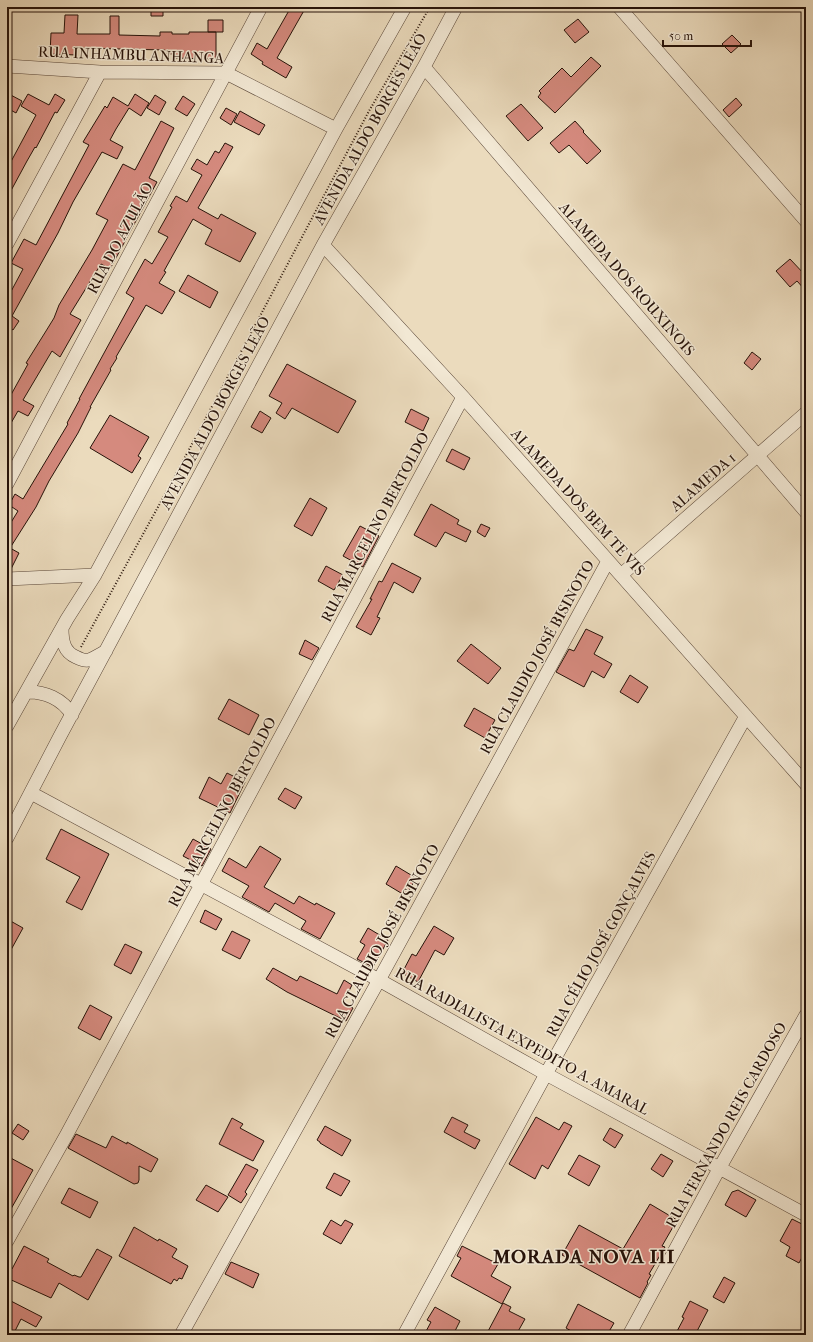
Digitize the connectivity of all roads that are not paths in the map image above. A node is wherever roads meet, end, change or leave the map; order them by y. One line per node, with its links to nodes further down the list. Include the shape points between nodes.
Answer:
1 (261, 7): 8 (street, RUA DO AZULÃO)
2 (405, 7): 9 (street, AVENIDA ALDO BORGES LEÃO)
3 (456, 7): 6 (street, AVENIDA ALDO BORGES LEÃO)
4 (619, 7): 10 (street)
5 (7, 66): 7 (street, RUA INHAMBU ANHANGA)
6 (424, 67): 12 (street, AVENIDA ALDO BORGES LEÃO); 15 (street, ALAMEDA DOS ROUXINOIS)
7 (100, 72): 8 (street, RUA INHAMBU ANHANGA); 11 (street)
8 (226, 73): 9 (street, RUA INHAMBU ANHANGA); 16 (street, RUA DO AZULÃO)
9 (336, 128): 20 (street, AVENIDA ALDO BORGES LEÃO)
10 (806, 221)
11 (7, 244)
12 (323, 245): 13 (street, ALAMEDA DOS BEM TE VIS); 24 (street, AVENIDA ALDO BORGES LEÃO)
13 (463, 397): 19 (street, ALAMEDA DOS BEM TE VIS); 32 (street, RUA MARCELINO BERTOLDO)
14 (806, 413): 15 (street, ALAMEDA 1)
15 (758, 456): 18 (street, ALAMEDA DOS ROUXINOIS); 21 (street, ALAMEDA 1)
16 (10, 471): 17 (street, RUA DO AZULÃO)
17 (7, 484)
18 (806, 512)
19 (608, 561): 21 (street, ALAMEDA DOS BEM TE VIS); 33 (street, RUA CLAUDIO JOSÉ BISINOTO)
20 (96, 575): 22 (street); 23 (street, AVENIDA ALDO BORGES LEÃO)
21 (621, 575): 27 (street, ALAMEDA DOS BEM TE VIS)
22 (7, 579)
23 (62, 629): 24 (street, via 65,649 72,656 88,660); 25 (street, AVENIDA ALDO BORGES LEÃO)
24 (106, 651): 26 (street, AVENIDA ALDO BORGES LEÃO)
25 (26, 692): 26 (street, via 42,692 50,696 68,708); 28 (street, AVENIDA ALDO BORGES LEÃO)
26 (72, 715): 30 (street, AVENIDA ALDO BORGES LEÃO)
27 (746, 716): 29 (street, ALAMEDA DOS BEM TE VIS); 35 (street, RUA CÉLIO JOSÉ GONÇALVES)
28 (7, 726)
29 (806, 784)
30 (31, 793): 31 (street, AVENIDA ALDO BORGES LEÃO); 32 (street, RUA RADIALISTA EXPEDITO A. AMARAL)
31 (7, 838)
32 (201, 885): 33 (street, RUA RADIALISTA EXPEDITO A. AMARAL); 38 (street, RUA MARCELINO BERTOLDO)
33 (379, 980): 35 (street, RUA RADIALISTA EXPEDITO A. AMARAL); 39 (street, RUA CLAUDIO JOSÉ BISINOTO)
34 (806, 1015): 36 (street, RUA FERNANDO REIS CARDOSO)
35 (546, 1074): 36 (street, RUA RADIALISTA EXPEDITO A. AMARAL); 40 (street, RUA CÉLIO JOSÉ GONÇALVES)
36 (719, 1169): 37 (street, RUA RADIALISTA EXPEDITO A. AMARAL); 41 (street, RUA FERNANDO REIS CARDOSO)
37 (806, 1215)
38 (7, 1241)
39 (181, 1335)
40 (404, 1335)
41 (629, 1335)

